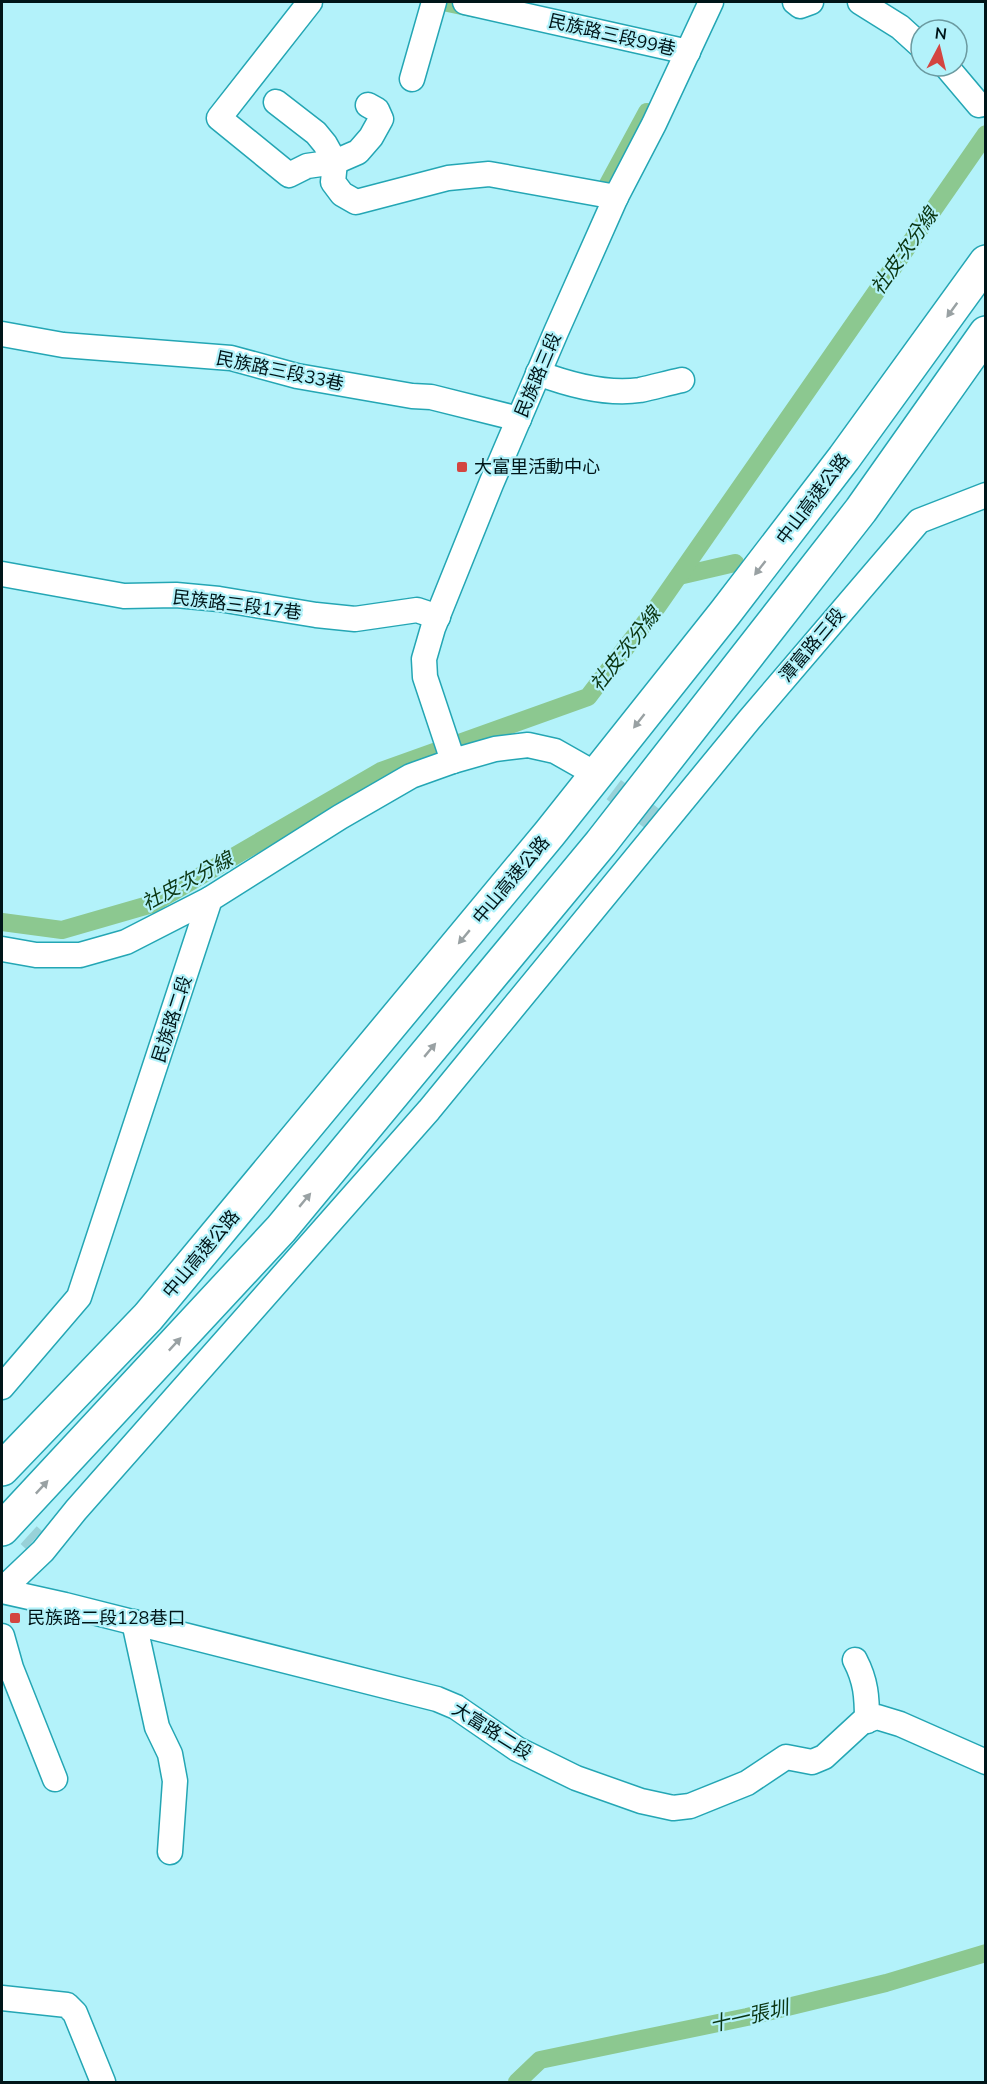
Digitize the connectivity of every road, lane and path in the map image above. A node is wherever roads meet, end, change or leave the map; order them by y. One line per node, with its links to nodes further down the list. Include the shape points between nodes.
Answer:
1 (310, 2): 15 (street, via 219,118 290,175 307,166)
2 (434, 2): 11 (street)
3 (465, 2): 9 (street, 民族路三段99巷)
4 (711, 2): 9 (street, 民族路三段)
5 (795, 2): 6 (street, via 800,6)
6 (811, 2)
7 (860, 2): 8 (street)
8 (909, 35)
9 (688, 52): 16 (street, 民族路三段)
10 (956, 78): 14 (street)
11 (412, 79)
12 (276, 102): 15 (street, via 316,133)
13 (368, 105): 15 (street, via 381,118 378,125 358,152)
14 (979, 105)
15 (335, 162): 16 (street, via 333,182 342,194 356,202 448,178 489,174)
16 (616, 197): 20 (street, 民族路三段)
17 (986, 262): 31 (highway, 中山高速公路, one-way to 31, via 844,459 550,833 148,1317)
18 (986, 333): 32 (highway, one-way to 18, via 281,1229 601,843 861,510)
19 (2, 334): 22 (street, 民族路三段33巷, via 63,345 231,358 297,376 431,397)
20 (538, 374): 21 (street, via 568,384 618,391); 22 (street, 民族路三段)
21 (682, 380)
22 (519, 419): 25 (street, 民族路三段)
23 (986, 495): 33 (street, 潭富路三段, via 919,521 749,720 429,1110)
24 (2, 574): 25 (street, 民族路三段17巷, via 124,597 219,598 355,619 417,610)
25 (438, 617): 26 (street, 民族路三段, via 424,659 425,677)
26 (449, 750): 27 (street, via 528,745 555,750); 28 (street)
27 (585, 768)
28 (210, 899): 29 (street, via 126,942 80,955 36,955); 30 (street, 民族路二段, via 79,1297)
29 (2, 949)
30 (3, 1383)
31 (2, 1469)
32 (2, 1529)
33 (2, 1591): 34 (street, 大富路二段)
34 (134, 1622): 37 (street, 大富路二段, via 437,1700 456,1707 517,1749 576,1778 674,1808 690,1806 747,1783 786,1757 812,1762 824,1757); 40 (street, via 157,1727 170,1754 175,1781)
35 (2, 1636): 39 (street)
36 (855, 1660): 37 (street, via 867,1695)
37 (867, 1721): 38 (street, via 877,1717 900,1724)
38 (986, 1762)
39 (55, 1779)
40 (170, 1852)
41 (2, 1998): 42 (street, via 68,2005 75,2013)
42 (102, 2082)

